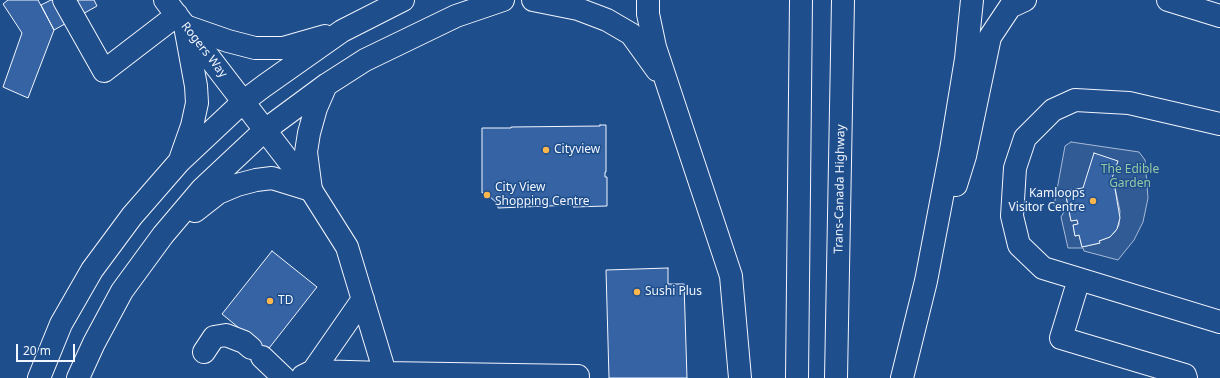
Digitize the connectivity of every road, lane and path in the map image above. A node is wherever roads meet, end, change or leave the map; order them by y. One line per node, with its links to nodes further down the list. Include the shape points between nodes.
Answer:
1 (64, 0): 11 (main road, via 104,71)
2 (403, 0): 13 (main road)
3 (503, 0): 15 (main road, via 456,16 365,60)
4 (533, 0): 14 (main road, via 578,9 607,20 631,34)
5 (648, 0): 14 (main road, via 648,14 655,46)
6 (801, 0): 34 (main road)
7 (843, 0): 35 (main road, Trans-Canada Highway)
8 (972, 0): 23 (main road, via 965,67)
9 (1025, 0): 23 (main road, via 1010,7 990,38 965,156)
10 (1168, 0): 12 (main road)
11 (176, 13): 13 (main road, via 228,41 255,48 284,48); 16 (main road, Rogers Way); 19 (main road, via 196,86 197,104)
12 (1220, 16)
13 (342, 31): 16 (main road)
14 (667, 83): 33 (main road, via 730,276)
15 (326, 85): 18 (main road); 20 (main road, via 316,108 306,152)
16 (244, 101): 18 (main road, Rogers Way); 19 (main road)
17 (1220, 124): 22 (main road, via 1129,103 1075,100 1052,110 1025,138 1015,168 1012,216 1019,245 1043,268)
18 (265, 130): 20 (main road, Rogers Way); 21 (main road, via 202,189)
19 (179, 162): 30 (main road, via 132,216 92,270 61,324)
20 (311, 190): 21 (main road, via 272,178 237,185 218,194); 24 (main road, Rogers Way, via 347,247)
21 (163, 235): 31 (main road, via 122,291)
22 (1079, 279): 25 (main road); 37 (main road, via 1061,338 1185,375)
23 (926, 282): 36 (main road)
24 (363, 300): 27 (main road, Rogers Way); 28 (main road)
25 (1220, 322)
26 (204, 352): 32 (main road, via 214,337 226,334 244,342)
27 (385, 373): 28 (main road); 29 (main road)
28 (309, 376)
29 (567, 377)
30 (38, 378)
31 (78, 378)
32 (284, 378)
33 (740, 378)
34 (797, 378)
35 (836, 378)
36 (902, 378)
37 (1186, 378)

